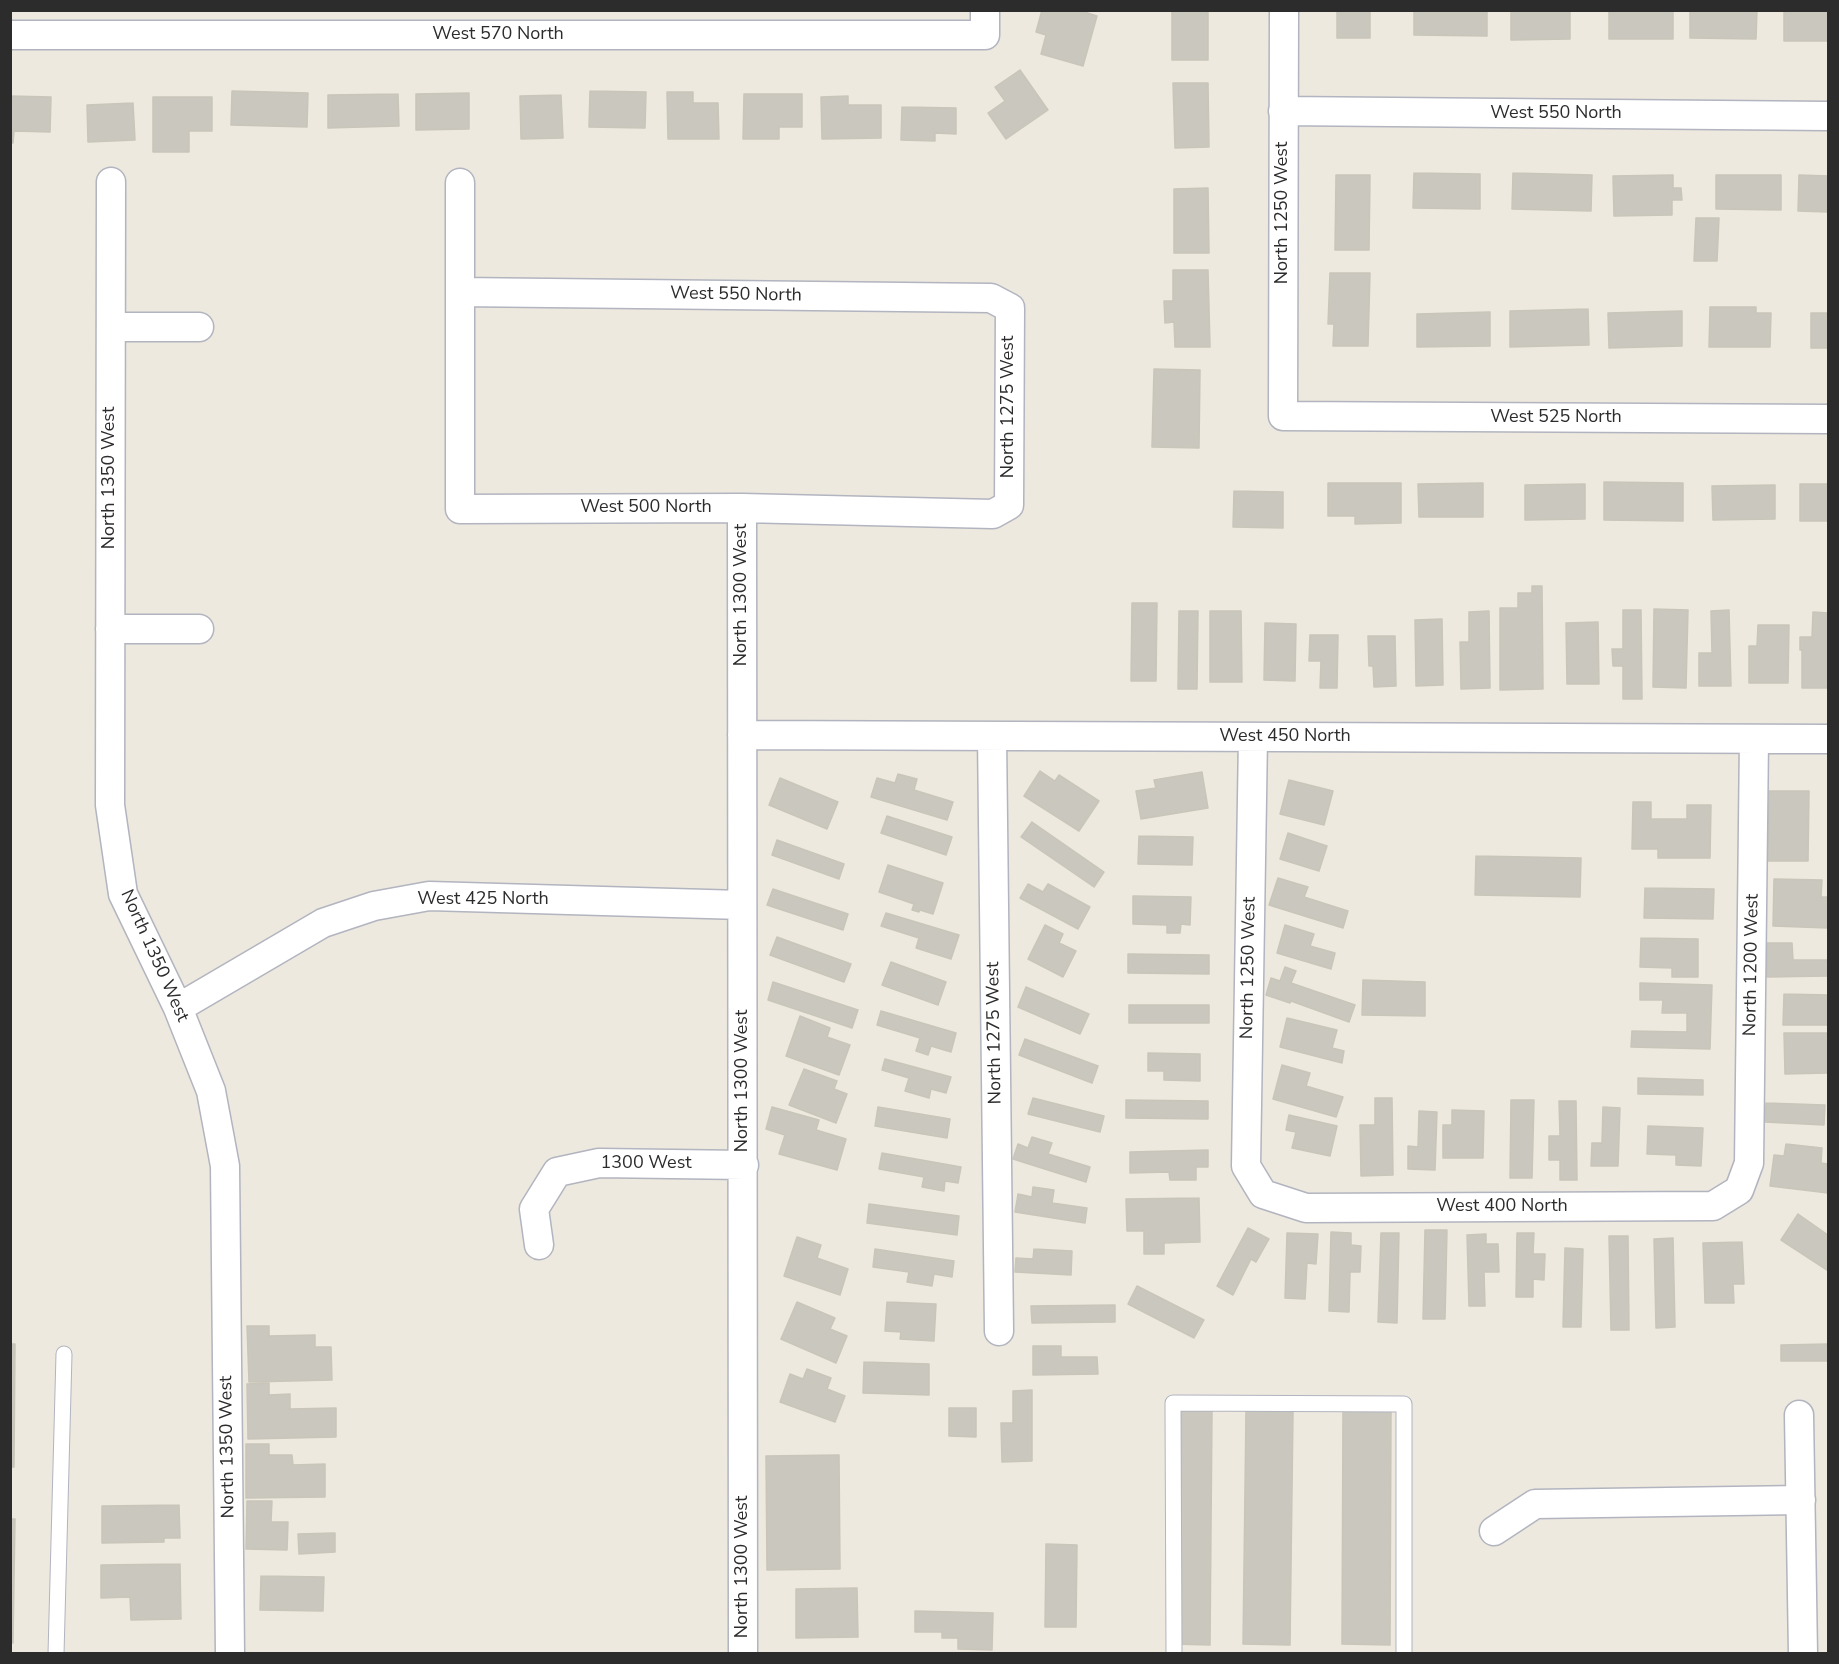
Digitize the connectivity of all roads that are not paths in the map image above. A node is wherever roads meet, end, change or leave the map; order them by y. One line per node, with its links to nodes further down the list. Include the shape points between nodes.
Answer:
1 (1284, 10): 7 (street, North 1250 West)
2 (87, 23): 3 (street, West 570 North); 6 (street, West 570 North)
3 (401, 23): 4 (street, West 570 North)
4 (708, 23): 5 (street, West 570 North)
5 (985, 23)
6 (10, 35)
7 (1283, 111): 8 (street, West 550 North); 15 (street, North 1250 West)
8 (1828, 116)
9 (111, 182): 13 (street, North 1350 West)
10 (460, 183): 11 (street)
11 (460, 292): 12 (street, West 550 North, via 991,298); 18 (street, West 500 North, via 460,509)
12 (1010, 308): 17 (street, North 1275 West)
13 (111, 327): 14 (street); 19 (street, North 1350 West)
14 (199, 327)
15 (1283, 416): 16 (street, West 525 North)
16 (1828, 419)
17 (1009, 505): 18 (street, West 500 North, via 993,514)
18 (742, 508): 21 (street, North 1300 West)
19 (110, 629): 20 (street); 27 (street, North 1350 West, via 110,805 123,894)
20 (199, 629)
21 (742, 735): 22 (street, West 450 North); 26 (street, North 1300 West)
22 (992, 736): 23 (street, West 450 North); 32 (street, North 1275 West)
23 (1253, 737): 24 (street, West 450 North); 30 (street, North 1250 West, via 1246,1167)
24 (1754, 739): 25 (street, West 450 North); 29 (street, North 1200 West, via 1749,1163)
25 (1828, 739)
26 (742, 905): 27 (street, West 425 North, via 429,896 374,906 323,923); 28 (street, North 1300 West)
27 (178, 1008): 38 (street, North 1350 West, via 211,1091 225,1167)
28 (744, 1165): 31 (street, 1300 West, via 599,1163 556,1172 534,1209); 39 (street, North 1300 West)
29 (1739, 1190): 30 (street, West 400 North, via 1713,1206 1306,1208)
30 (1263, 1194)
31 (539, 1245)
32 (999, 1331)
33 (64, 1354): 37 (lane)
34 (1799, 1415): 35 (street)
35 (1801, 1500): 36 (street, via 1535,1504); 42 (street)
36 (1494, 1531)
37 (56, 1653)
38 (230, 1653)
39 (743, 1653)
40 (1174, 1653): 41 (lane, via 1173,1403 1404,1404)
41 (1404, 1653)
42 (1803, 1653)

